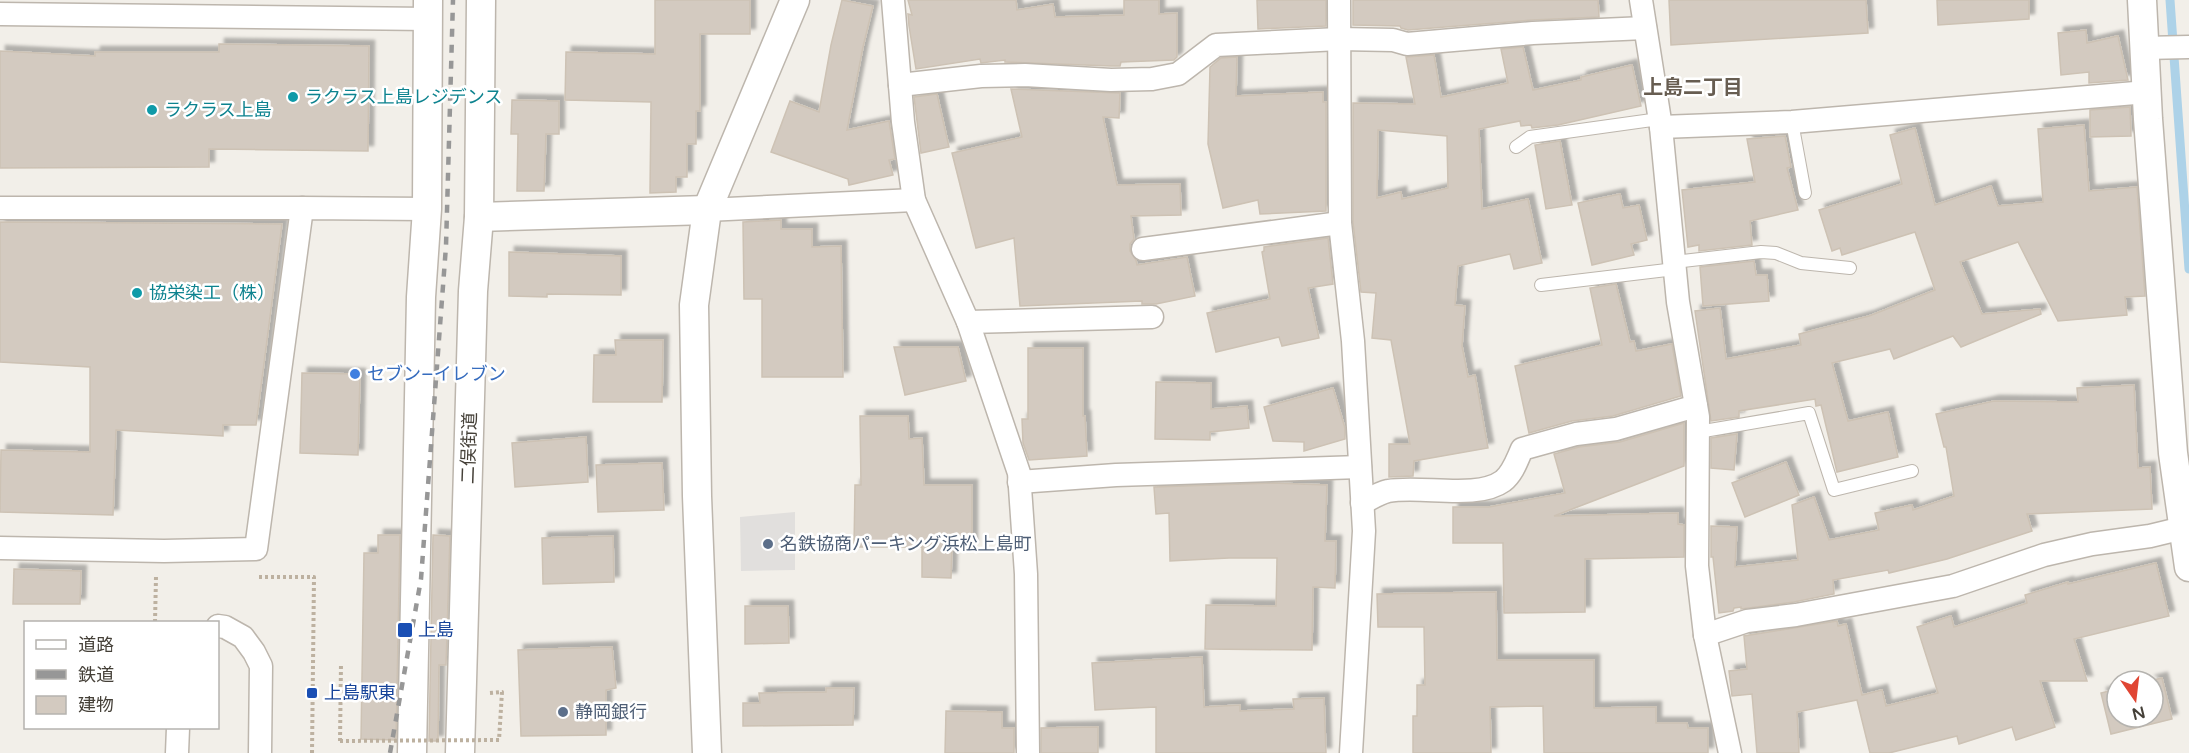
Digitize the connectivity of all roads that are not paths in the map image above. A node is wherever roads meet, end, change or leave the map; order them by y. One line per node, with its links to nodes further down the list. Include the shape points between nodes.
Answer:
1 (481, 0): 24 (street, 二俣街道)
2 (795, 0): 23 (street)
3 (893, 0): 13 (street)
4 (1339, 0): 10 (street)
5 (1641, 0): 9 (street)
6 (2142, 0): 12 (street)
7 (428, 9): 8 (street); 22 (street)
8 (0, 14)
9 (1645, 28): 10 (street, via 1407,44); 16 (street)
10 (1339, 39): 13 (street, via 1216,45 1178,74 1152,79 981,76); 25 (street)
11 (2188, 47): 12 (street)
12 (2154, 48): 14 (street)
13 (900, 85): 19 (street)
14 (2147, 92): 15 (street); 38 (street, via 2173,453)
15 (1792, 122): 16 (street); 18 (lane)
16 (1660, 123): 17 (lane, via 1530,136); 27 (street)
17 (1516, 147)
18 (1805, 193)
19 (914, 200): 23 (street); 31 (street)
20 (0, 208): 21 (street)
21 (302, 208): 22 (street); 39 (street, via 256,549)
22 (427, 209): 46 (street, via 421,297)
23 (707, 210): 24 (street); 48 (street, via 694,305)
24 (479, 217): 47 (street, 二俣街道, via 473,291)
25 (1340, 223): 26 (street); 34 (street, via 1353,341)
26 (1143, 249)
27 (1675, 265): 28 (lane, via 1761,252 1776,253 1800,263); 29 (lane); 32 (street)
28 (1850, 268)
29 (1541, 285)
30 (1152, 317): 31 (street)
31 (968, 322): 36 (street)
32 (1696, 406): 33 (street); 37 (street, via 1616,429 1576,434 1522,449 1503,481 1481,491 1385,491)
33 (1698, 432): 35 (lane, via 1809,413 1834,490); 42 (street, via 1697,566)
34 (1360, 467): 36 (street); 37 (street)
35 (1912, 471)
36 (1019, 482): 49 (street, via 1026,574)
37 (1362, 503): 50 (street, via 1364,531)
38 (2183, 528): 40 (street); 42 (street, via 2044,555 1953,586 1747,621)
39 (0, 548)
40 (2189, 567)
41 (219, 626): 45 (street, via 243,637 261,666)
42 (1705, 635): 51 (street)
43 (178, 729): 44 (street)
44 (177, 753)
45 (260, 753)
46 (412, 753)
47 (460, 753)
48 (708, 753)
49 (1028, 753)
50 (1352, 753)
51 (1730, 753)

